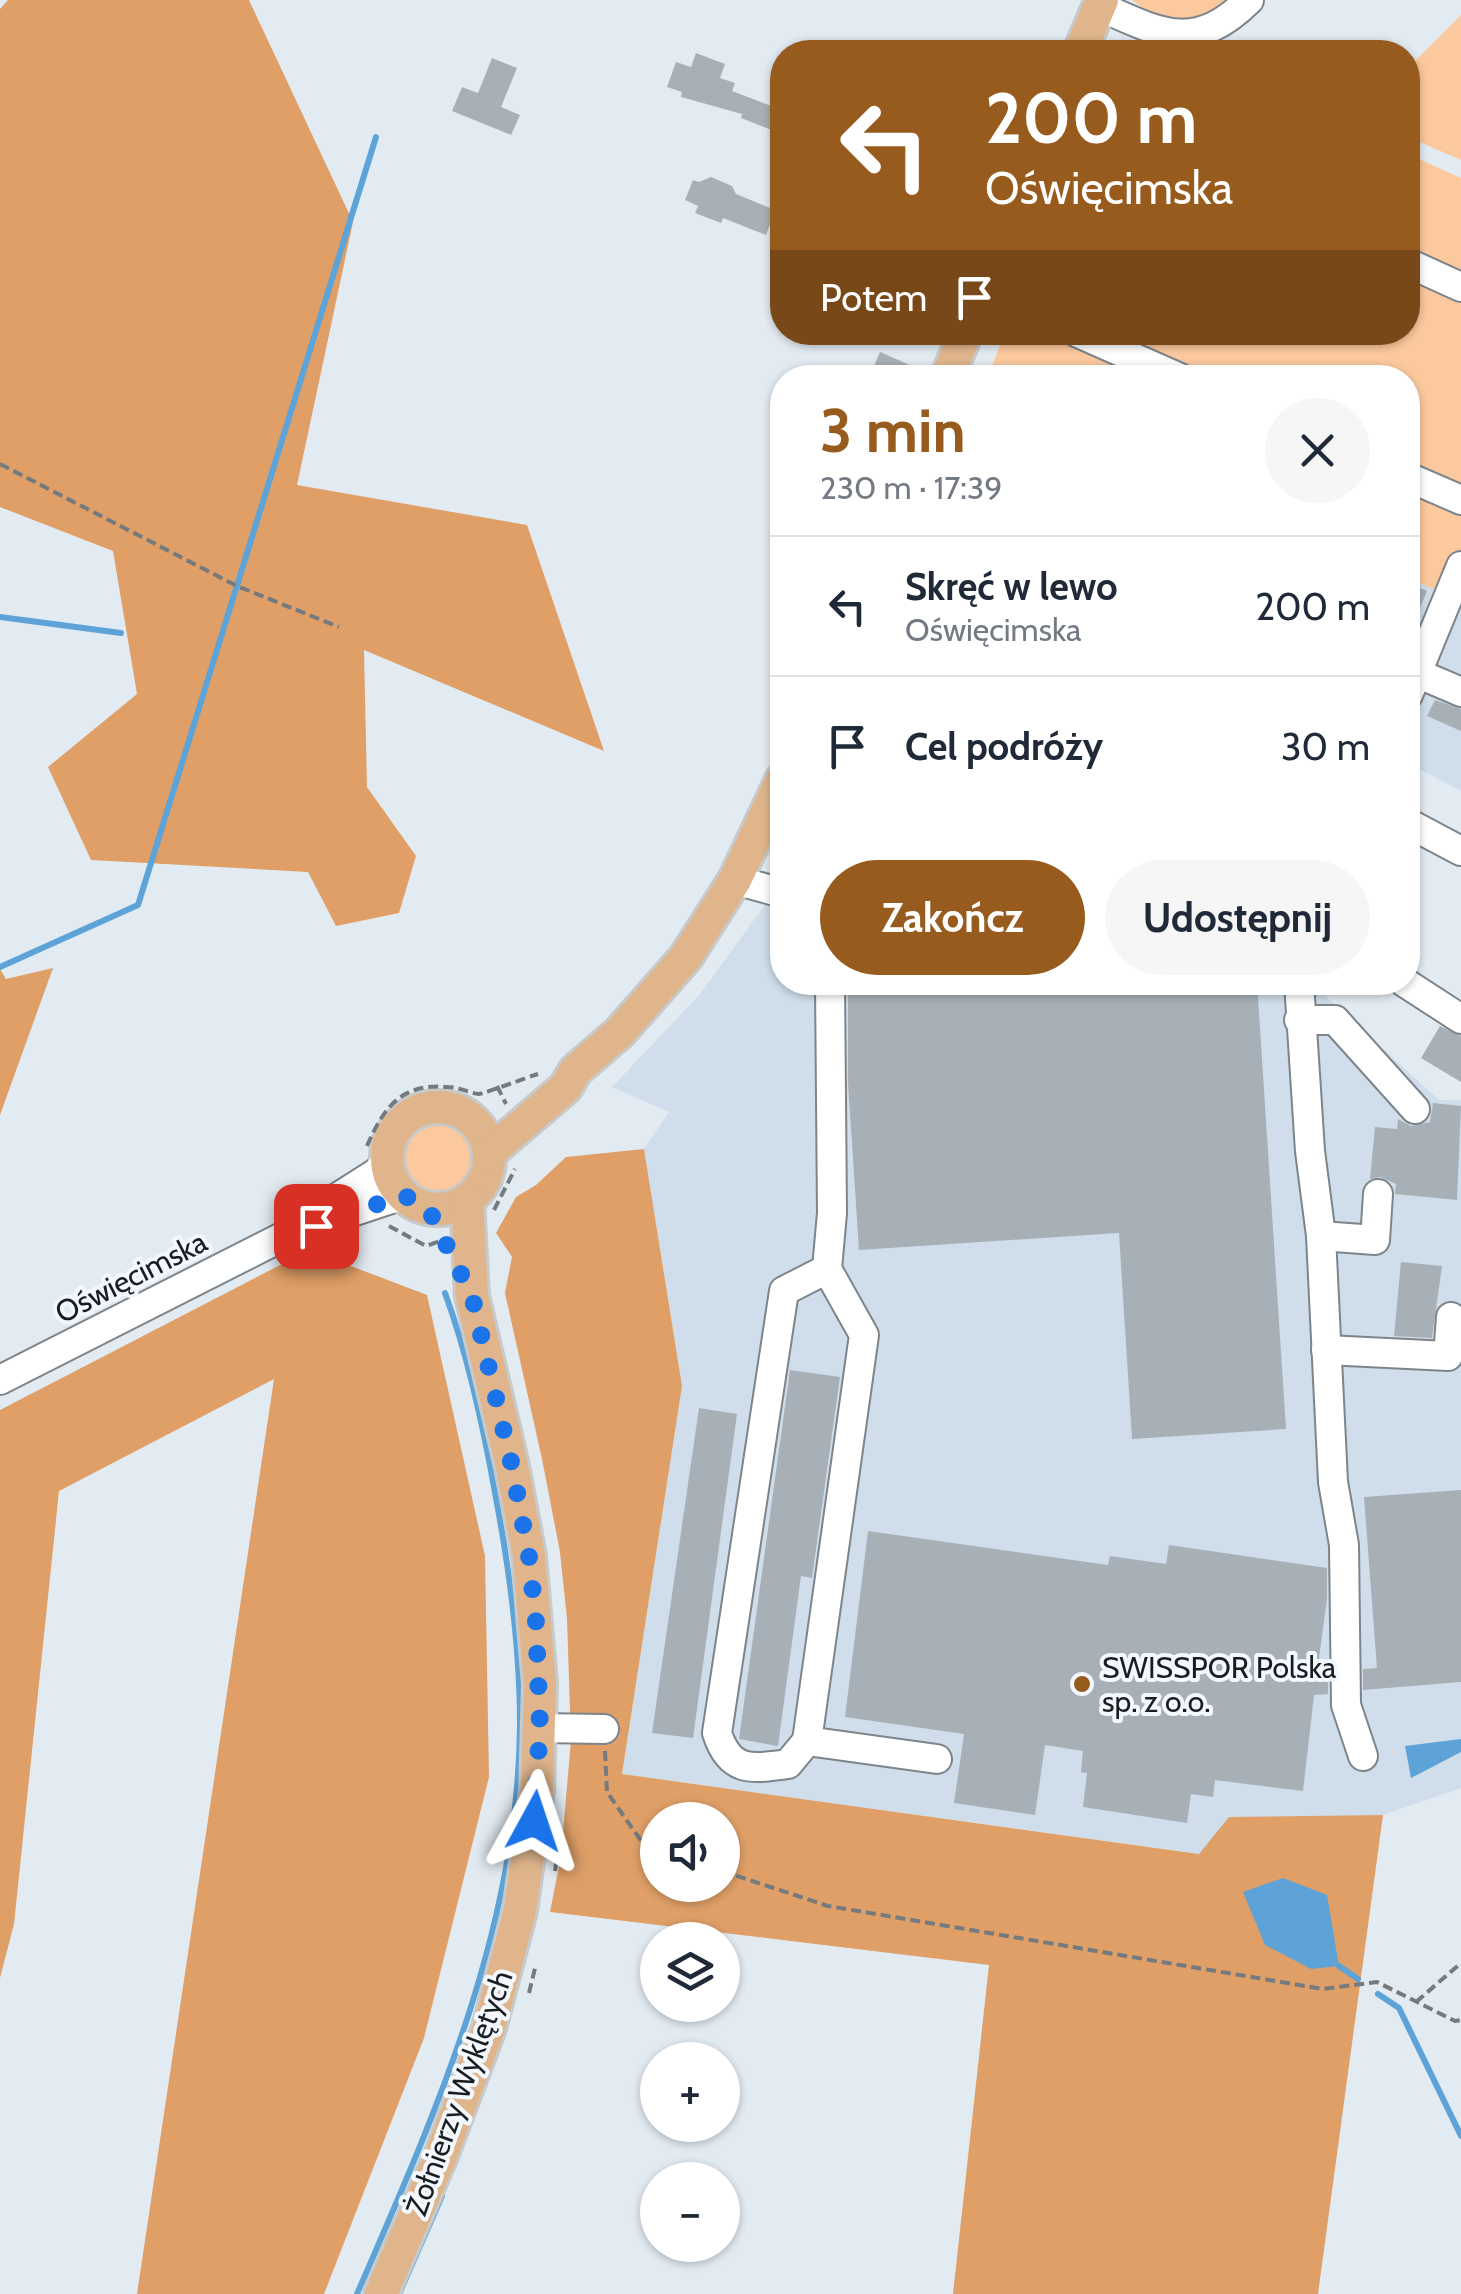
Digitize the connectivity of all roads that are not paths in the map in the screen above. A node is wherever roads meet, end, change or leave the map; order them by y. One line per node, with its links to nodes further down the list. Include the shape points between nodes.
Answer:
1 (1250, 0): 2 (street, via 1193,34 1168,35)
2 (1100, 3): 3 (main road)
3 (1085, 40)
4 (1420, 269): 5 (street)
5 (1461, 287)
6 (1111, 345): 7 (street)
7 (1153, 365)
8 (1420, 482): 9 (street)
9 (1461, 500)
10 (1461, 566): 11 (street)
11 (1420, 666)
12 (1420, 685): 13 (street)
13 (1461, 692)
14 (770, 806): 17 (main road)
15 (1420, 829): 16 (street)
16 (1461, 851)
17 (735, 880): 18 (street); 24 (main road, via 650,1000)
18 (770, 890)
19 (1420, 992): 22 (street)
20 (830, 995): 34 (street)
21 (1299, 995): 23 (street)
22 (1461, 1019)
23 (1299, 1020): 25 (street, via 1335,1020); 33 (street)
24 (575, 1071): 26 (main road); 27 (main road, via 566,1087)
25 (1415, 1109)
26 (470, 1119): 27 (main road); 28 (main road, via 456,1110 422,1110)
27 (488, 1154): 30 (main road, via 484,1180)
28 (372, 1158): 31 (main road); 32 (street, Oświęcimska, via 376,1173)
29 (1378, 1194): 33 (street, via 1375,1240)
30 (467, 1200): 31 (main road, via 442,1209); 35 (main road, Żołnierzy Wyklętych)
31 (416, 1202): 32 (street, Oświęcimska); 35 (main road, Żołnierzy Wyklętych)
32 (292, 1232): 38 (street, Oświęcimska)
33 (1322, 1236): 37 (street)
34 (827, 1269): 41 (street, via 864,1335); 41 (street, via 784,1291 716,1734 738,1766 760,1768 788,1764)
35 (472, 1296): 39 (main road, Żołnierzy Wyklętych, via 529,1556)
36 (1451, 1316): 37 (street, via 1448,1356)
37 (1326, 1350): 42 (street, via 1344,1545 1346,1705)
38 (0, 1380)
39 (540, 1728): 40 (street); 44 (main road, Żołnierzy Wyklętych, via 531,1852 506,1973 465,2094)
40 (604, 1729)
41 (807, 1741): 43 (street)
42 (1364, 1756)
43 (936, 1759)
44 (381, 2294)

